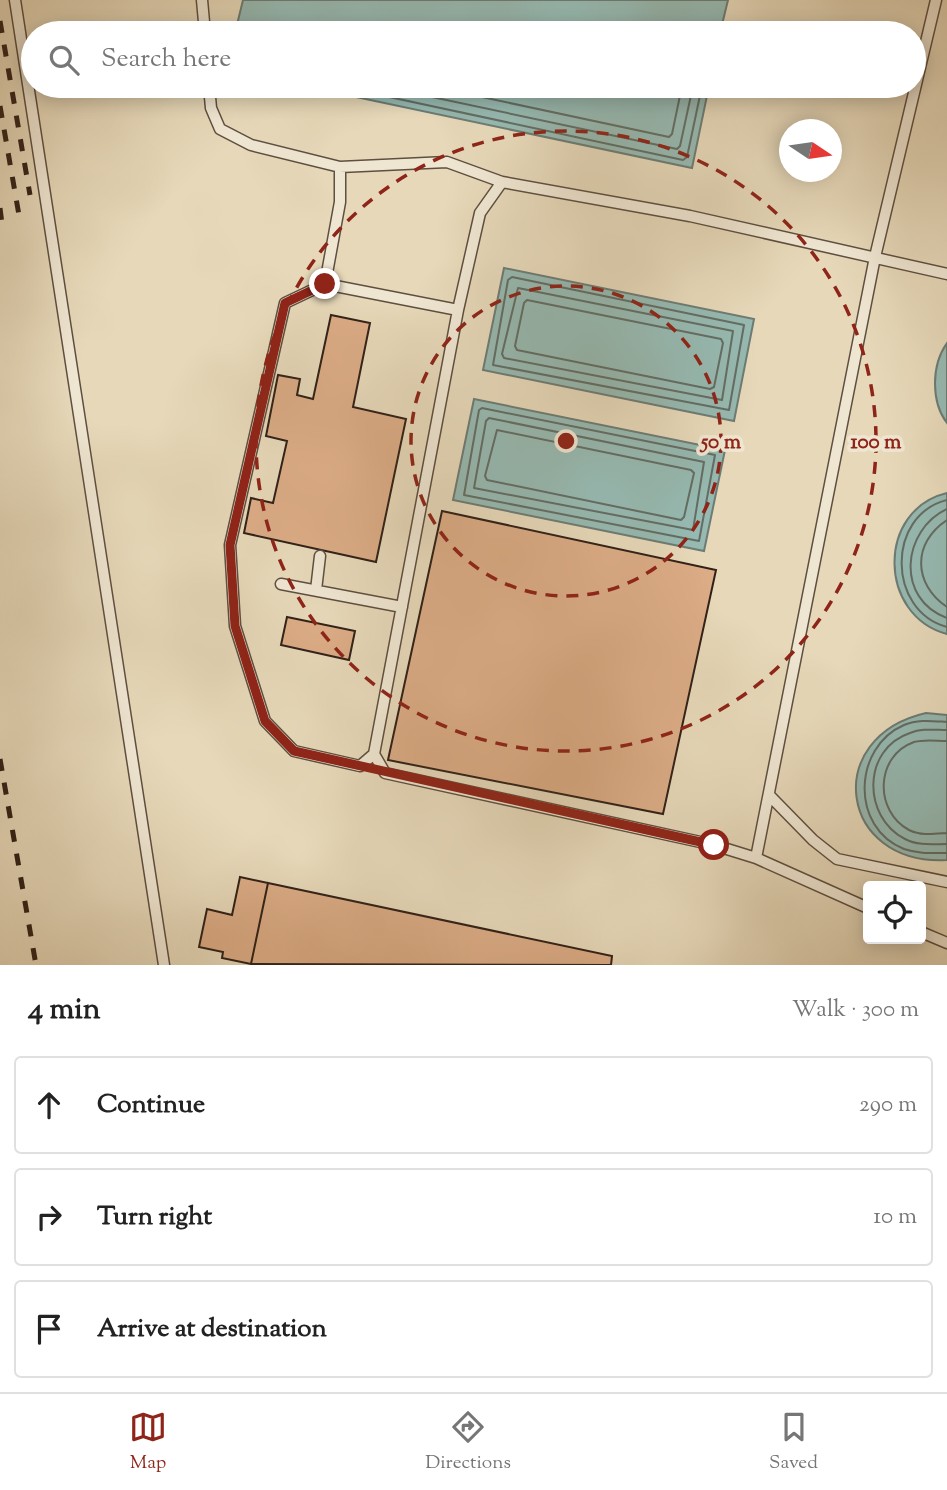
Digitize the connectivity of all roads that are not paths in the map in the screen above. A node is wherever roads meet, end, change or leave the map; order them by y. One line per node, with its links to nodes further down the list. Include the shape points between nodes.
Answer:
1 (15, 0): 5 (lane)
2 (202, 0): 4 (lane)
3 (936, 0): 6 (lane)
4 (204, 21)
5 (21, 39)
6 (926, 42)
7 (30, 98): 29 (lane)
8 (210, 98): 10 (lane, via 220,129 251,145)
9 (913, 98): 12 (lane)
10 (340, 167): 11 (lane, via 447,162); 14 (lane, via 340,202)
11 (502, 182): 12 (lane, via 690,216); 15 (lane, via 480,213)
12 (875, 257): 13 (lane); 23 (lane)
13 (947, 274)
14 (325, 284): 15 (lane); 21 (lane, via 285,303 230,545 235,626 265,721 294,751)
15 (458, 310): 19 (lane)
16 (320, 556): 18 (lane)
17 (281, 583): 18 (lane)
18 (316, 590): 19 (lane)
19 (402, 607): 20 (lane)
20 (374, 754): 21 (lane); 22 (lane)
21 (360, 766): 22 (lane)
22 (385, 773): 24 (lane)
23 (769, 795): 24 (lane); 25 (lane, via 837,859)
24 (756, 858): 26 (lane)
25 (947, 882)
26 (863, 906)
27 (926, 934): 28 (lane)
28 (947, 943)
29 (164, 965)

